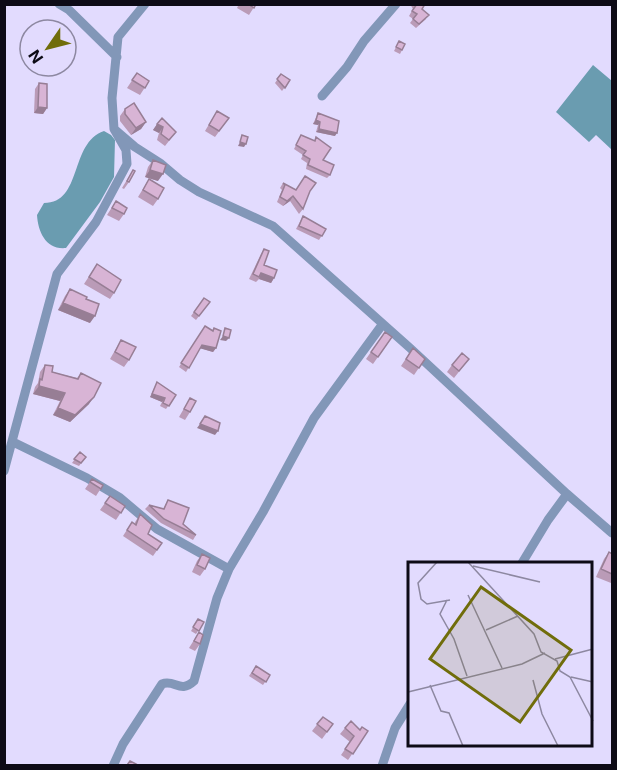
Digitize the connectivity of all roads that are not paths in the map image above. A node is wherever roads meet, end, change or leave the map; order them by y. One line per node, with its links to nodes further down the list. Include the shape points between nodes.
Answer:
1 (59, 4): 4 (street)
2 (145, 4): 4 (street, via 118,37)
3 (396, 4): 5 (street)
4 (117, 57): 6 (street, via 112,98)
5 (322, 96)
6 (114, 129): 7 (street, via 199,192 273,226); 8 (street, via 126,150 127,164 96,222 57,274)
7 (382, 325): 10 (street); 13 (street, via 314,418)
8 (13, 442): 9 (street); 13 (street, via 87,478 157,529)
9 (4, 471)
10 (567, 494): 11 (street); 12 (street)
11 (612, 533)
12 (523, 562)
13 (228, 569): 15 (street, via 194,681 187,687 165,682 158,688)
14 (408, 707): 16 (street, via 395,728)
15 (113, 765)
16 (382, 765)

